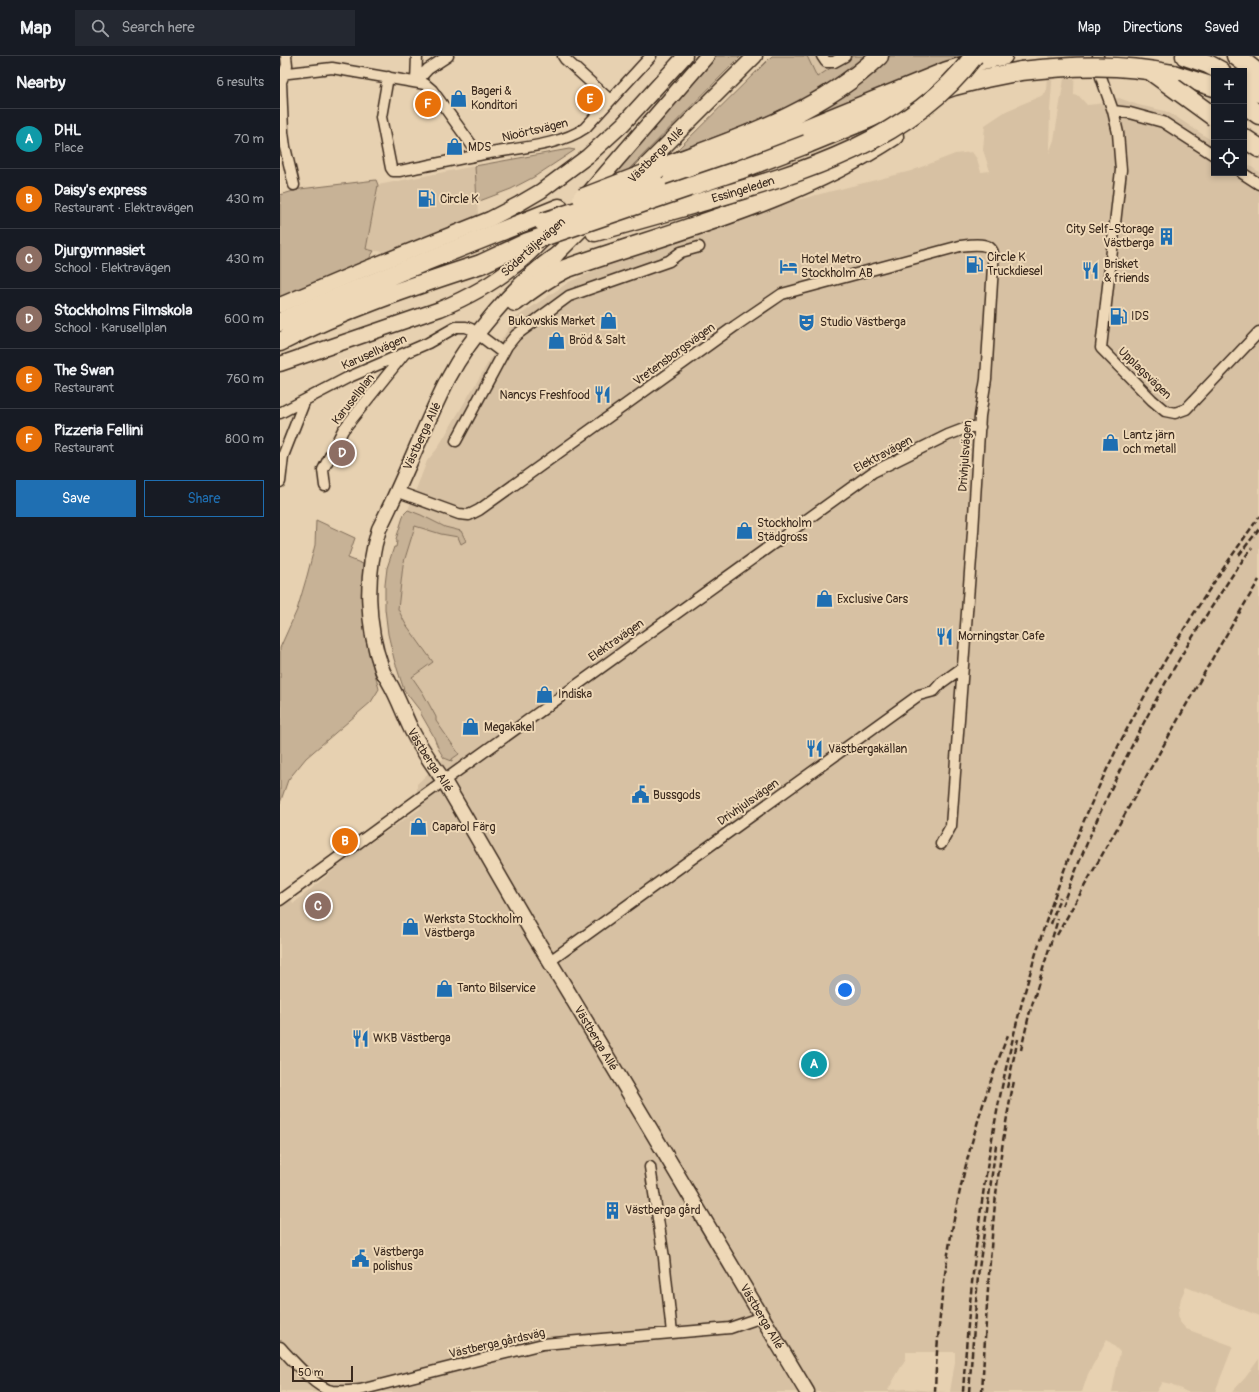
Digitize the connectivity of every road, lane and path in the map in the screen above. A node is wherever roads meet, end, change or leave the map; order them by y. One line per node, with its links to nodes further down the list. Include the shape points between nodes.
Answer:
1 (286, 56): 19 (street, via 287,65)
2 (417, 56): 22 (street)
3 (448, 56): 22 (street, via 428,69)
4 (563, 56): 26 (street)
5 (651, 56): 26 (street, Nioörtsvägen)
6 (684, 56): 44 (street, via 623,124 593,152 523,202 490,219)
7 (707, 56): 51 (street, Södertäljevägen, via 571,213 515,267 478,291 440,309)
8 (755, 56): 41 (street, Västberga Allé)
9 (822, 56): 10 (street, via 826,62 834,62)
10 (844, 56)
11 (879, 56): 34 (highway, via 848,82 818,101)
12 (974, 56): 28 (highway, Essingeleden, bridge, via 937,96)
13 (1003, 56): 34 (highway, via 947,71 733,158)
14 (1098, 56): 29 (street, Upplagsvägen, via 1100,74)
15 (1135, 56): 30 (highway, bridge, via 1157,77)
16 (1185, 56): 18 (highway)
17 (1236, 56): 20 (highway)
18 (1215, 68)
19 (282, 74): 21 (street, via 332,68); 37 (street, via 283,132)
20 (1259, 74)
21 (388, 77): 22 (street); 33 (street, Nioörtsvägen, via 381,117 393,171)
22 (416, 82): 33 (street, via 425,84 432,90)
23 (1211, 86): 42 (highway, bridge, via 1173,74 1113,66 1059,67 986,78 954,86 910,102 725,175 528,242)
24 (1247, 86): 25 (highway)
25 (1259, 93)
26 (610, 100): 33 (street, Nioörtsvägen, via 585,128 576,134 546,143)
27 (1247, 106): 31 (highway)
28 (918, 111): 42 (highway, Essingeleden, bridge, via 879,136 814,166 698,203); 43 (highway, bridge, via 896,134 855,160 793,190 705,223 565,269 552,275)
29 (1113, 111): 32 (street, via 1163,122); 46 (street, Upplagsvägen, via 1121,170 1101,348 1152,400 1165,411 1175,413 1186,409)
30 (1211, 114)
31 (1259, 115)
32 (1211, 153)
33 (479, 155)
34 (659, 176): 40 (highway, bridge, via 543,222); 40 (highway, bridge, via 559,208)
35 (1247, 176): 36 (street)
36 (1259, 184)
37 (294, 185)
38 (699, 247): 50 (street, via 681,252 668,261 569,296 511,339)
39 (990, 247): 54 (street, Drivhjulsvägen, via 993,252 993,266 986,379); 58 (street, Vretensborgsvägen, via 960,246 782,294 469,515 459,514)
40 (454, 251): 45 (highway)
41 (557, 254): 43 (street, Västberga Allé); 47 (street, Västberga Allé, via 544,263 507,300)
42 (481, 264): 48 (highway, Södertäljevägen, via 386,296)
43 (515, 302): 47 (street, Västberga Allé)
44 (280, 305)
45 (280, 322)
46 (1259, 332)
47 (481, 337): 49 (street, Karusellvägen, via 466,327 456,327); 50 (street); 58 (street, Västberga Allé, via 460,358 448,378)
48 (280, 342)
49 (404, 354): 52 (street, Karusellvägen, via 347,378); 57 (street, Karusellplan, via 343,430 323,470)
50 (503, 354): 55 (street)
51 (280, 364)
52 (305, 400): 53 (street, Karusellvägen); 56 (street, via 283,456)
53 (280, 413)
54 (980, 427): 59 (street, Drivhjulsvägen); 60 (street, Elektravägen, via 969,427 948,435 873,472)
55 (456, 441)
56 (280, 482)
57 (325, 486)
58 (399, 492): 60 (street, Västberga Allé, via 374,544 369,593 375,647 382,673 389,682 413,733)
59 (962, 668): 61 (street, Drivhjulsvägen, via 951,826); 63 (street, Drivhjulsvägen, via 934,691 919,695)
60 (443, 781): 62 (street, Elektravägen); 63 (street, Västberga Allé)
61 (941, 844)
62 (280, 900)
63 (550, 961): 65 (street, Västberga Allé)
64 (650, 1167): 66 (street)
65 (762, 1317): 66 (street, Västberga gårdsväg, via 730,1328); 69 (street, Västberga Allé)
66 (672, 1333): 68 (street, Västberga gårdsväg, via 543,1344 360,1390)
67 (280, 1347): 68 (street, via 314,1381)
68 (331, 1392)
69 (807, 1392)

